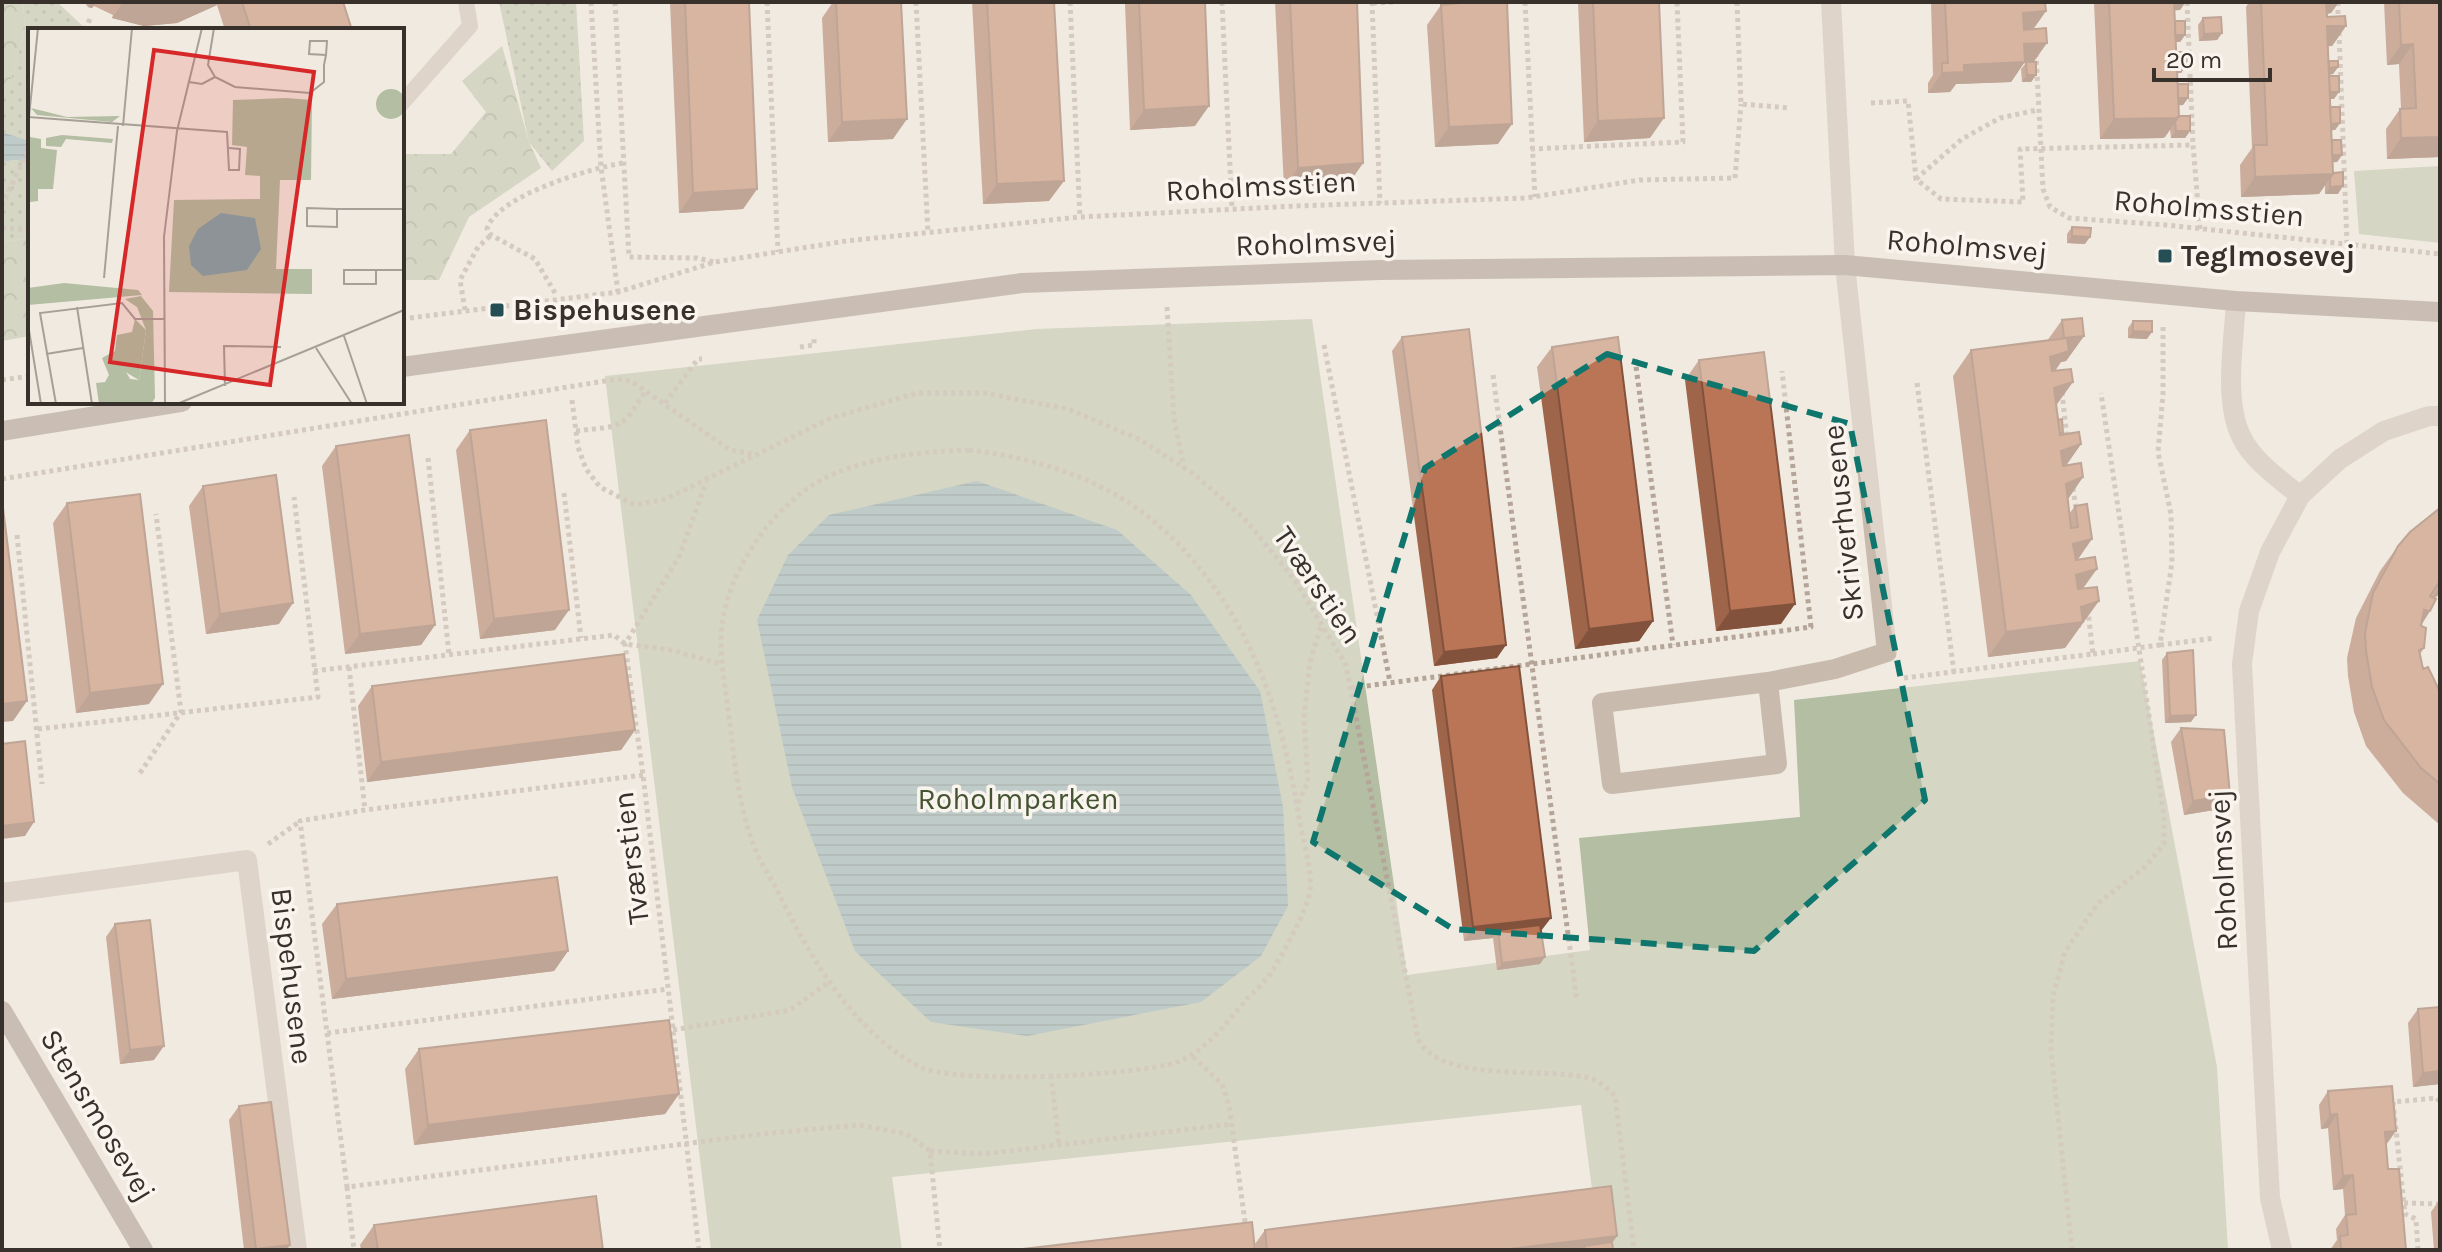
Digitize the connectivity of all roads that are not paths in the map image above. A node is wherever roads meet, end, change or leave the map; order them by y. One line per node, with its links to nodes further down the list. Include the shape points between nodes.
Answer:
1 (466, 2): 3 (lane, via 470,26)
2 (1831, 2): 4 (street)
3 (404, 101)
4 (1845, 265): 5 (street, Roholmsvej); 7 (street, Roholmsvej, via 1380,270 1022,283); 12 (street, Skriverhusene, via 1887,652)
5 (2236, 301): 6 (street, Roholmsvej); 11 (street, via 2232,408 2242,439)
6 (2440, 312)
7 (404, 367)
8 (170, 404): 10 (street)
9 (2440, 416): 11 (street, Roholmsvej, via 2384,431 2340,459)
10 (2, 431)
11 (2300, 496): 17 (street, Roholmsvej, via 2270,552 2249,611 2242,664 2270,1198)
12 (1768, 682): 12 (street, Skriverhusene, via 1602,703 1612,784 1777,764)
13 (2, 893): 16 (street, Bispehusene, via 247,860)
14 (2, 1011): 15 (street, Stensmosevej)
15 (143, 1250)
16 (297, 1250)
17 (2282, 1250)

